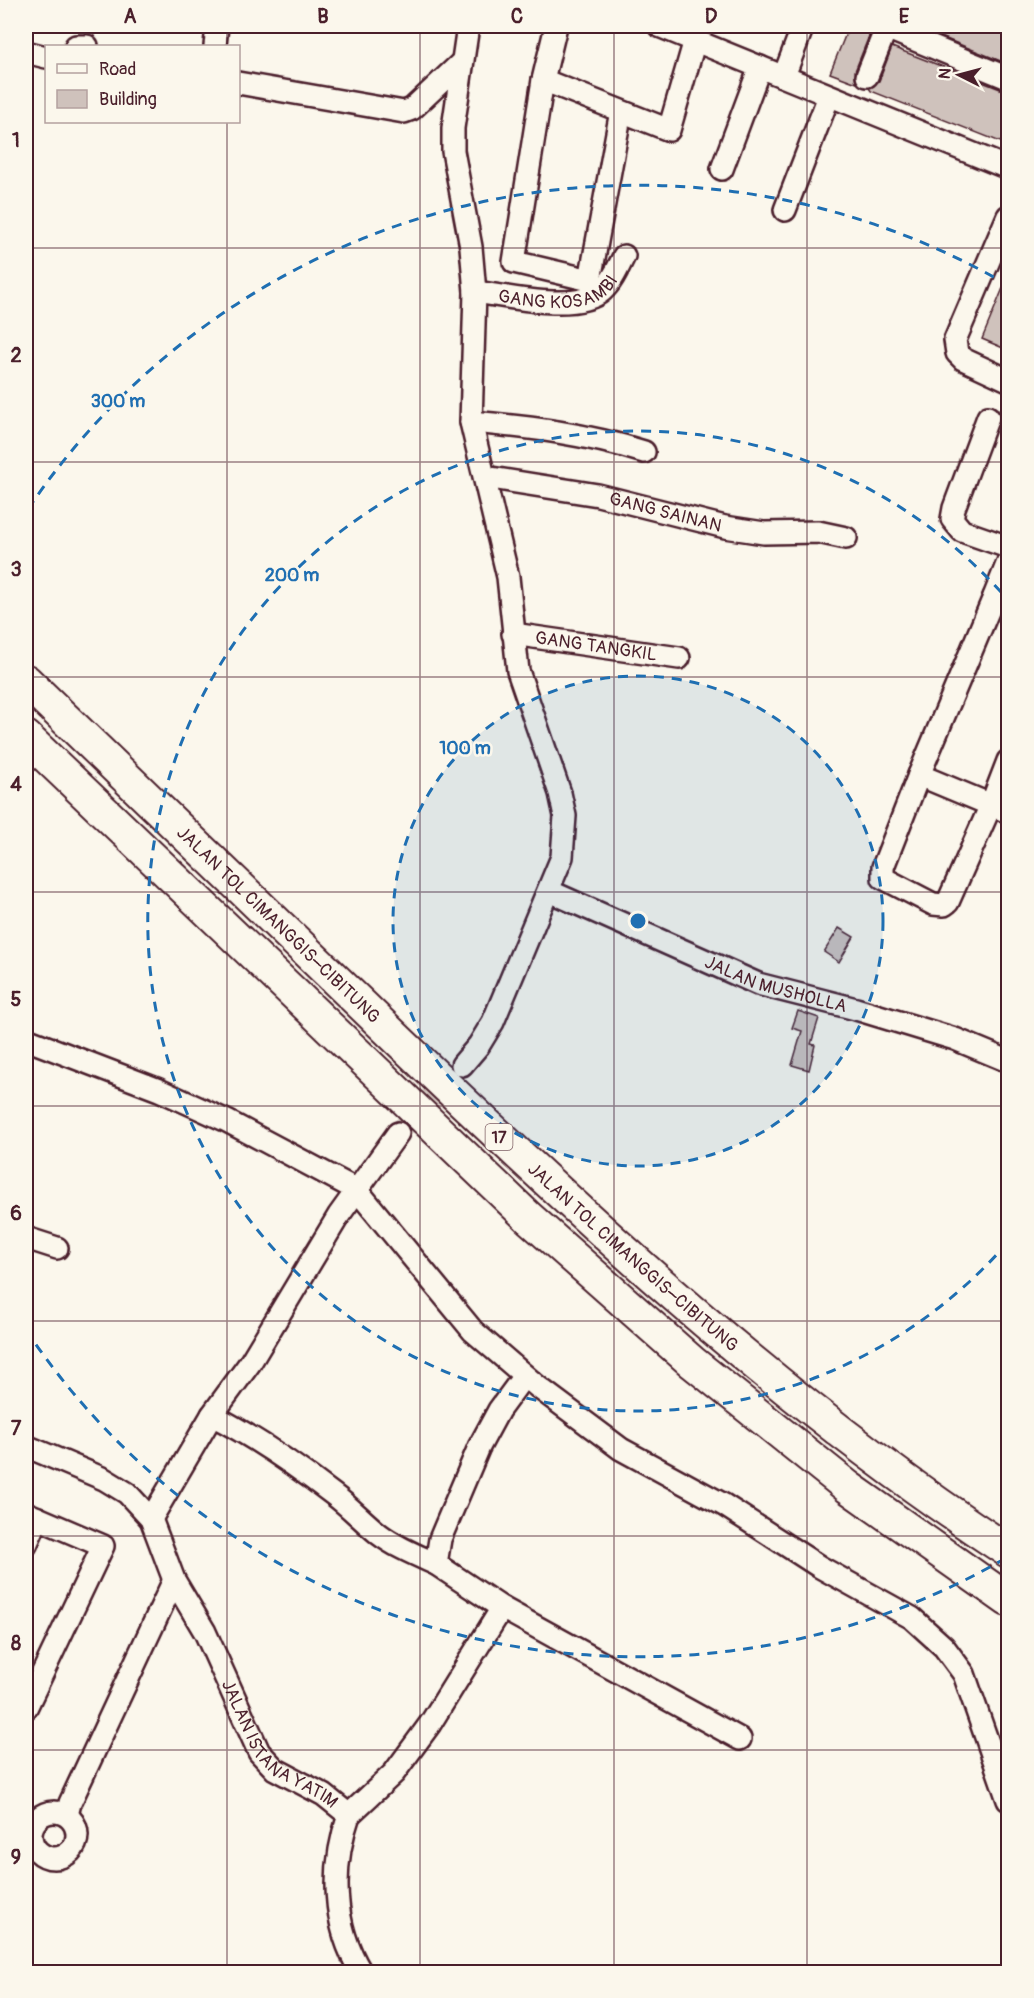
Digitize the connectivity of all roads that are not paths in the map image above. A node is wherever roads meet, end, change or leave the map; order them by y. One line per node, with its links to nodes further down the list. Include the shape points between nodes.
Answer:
1 (217, 26): 8 (street)
2 (468, 26): 11 (street)
3 (556, 26): 16 (street)
4 (659, 26): 7 (street)
5 (802, 26): 13 (street)
6 (886, 27): 14 (street); 15 (street)
7 (695, 40): 12 (street); 19 (street, via 669,130)
8 (215, 45)
9 (26, 52): 10 (street)
10 (45, 57)
11 (462, 62): 17 (street, via 404,112); 25 (street, via 453,151)
12 (760, 67): 13 (street); 21 (street)
13 (784, 76): 18 (street)
14 (867, 76)
15 (1008, 78)
16 (543, 80): 19 (street); 19 (street, via 514,262 590,280)
17 (240, 83)
18 (829, 96): 20 (street); 22 (street)
19 (621, 111)
20 (1008, 168)
21 (722, 169)
22 (785, 210)
23 (1008, 216): 26 (street, via 956,340 957,353 963,358)
24 (624, 256): 25 (street, GANG KOSAMBI, via 601,292 576,301 541,301)
25 (475, 292): 28 (street)
26 (1008, 380)
27 (988, 417): 32 (street, via 952,519 962,531)
28 (471, 422): 29 (street, via 569,433); 30 (street)
29 (644, 452)
30 (485, 477): 31 (street, GANG SAINAN, via 598,495 725,527 764,533 818,532); 35 (street, via 508,577)
31 (846, 538)
32 (1008, 547)
33 (1008, 562): 34 (street)
34 (1001, 600): 40 (street)
35 (513, 634): 36 (street, GANG TANGKIL); 42 (street, via 526,701 565,816 562,857)
36 (679, 658)
37 (26, 681): 56 (highway, JALAN TOL CIMANGGIS–CIBITUNG / 17, via 552,1188 712,1328 871,1455)
38 (26, 737): 59 (highway, 17, via 528,1217 683,1354 848,1487)
39 (1008, 761): 41 (street)
40 (919, 775): 41 (street); 41 (street, via 883,873 885,880 933,904 948,902)
41 (1000, 808)
42 (549, 891): 44 (street, JALAN MUSHOLLA, via 758,984 877,1015); 45 (street, via 493,1022)
43 (26, 1039): 47 (street, via 159,1090)
44 (1008, 1060)
45 (462, 1065)
46 (398, 1133): 47 (street)
47 (357, 1190): 50 (street, via 473,1331); 51 (street, via 250,1363)
48 (26, 1238): 49 (street)
49 (57, 1248)
50 (524, 1376): 57 (street, via 479,1447 440,1539); 63 (street, via 621,1449 724,1505 820,1567 912,1618 944,1647 964,1674)
51 (212, 1415): 54 (street); 57 (street, via 293,1464 404,1550)
52 (26, 1446): 54 (street, via 104,1479 127,1493)
53 (32, 1516): 55 (street); 61 (street, via 103,1546)
54 (152, 1519): 58 (street, JALAN ISTANA YATIM)
55 (26, 1545)
56 (1008, 1551)
57 (436, 1564): 60 (street)
58 (174, 1580): 64 (street); 65 (street, JALAN ISTANA YATIM, via 204,1632 259,1752 275,1769 324,1795)
59 (1008, 1600)
60 (502, 1608): 62 (street); 65 (street, via 430,1724 394,1773)
61 (26, 1708)
62 (740, 1739)
63 (1008, 1800)
64 (67, 1815): 66 (street, via 58,1812 41,1816); 66 (street, via 77,1830 77,1839 67,1854 50,1858 42,1854 35,1848)
65 (349, 1815): 67 (street, JALAN ISTANA YATIM, via 338,1859 338,1892 344,1941)
66 (28, 1828)
67 (362, 1972)

